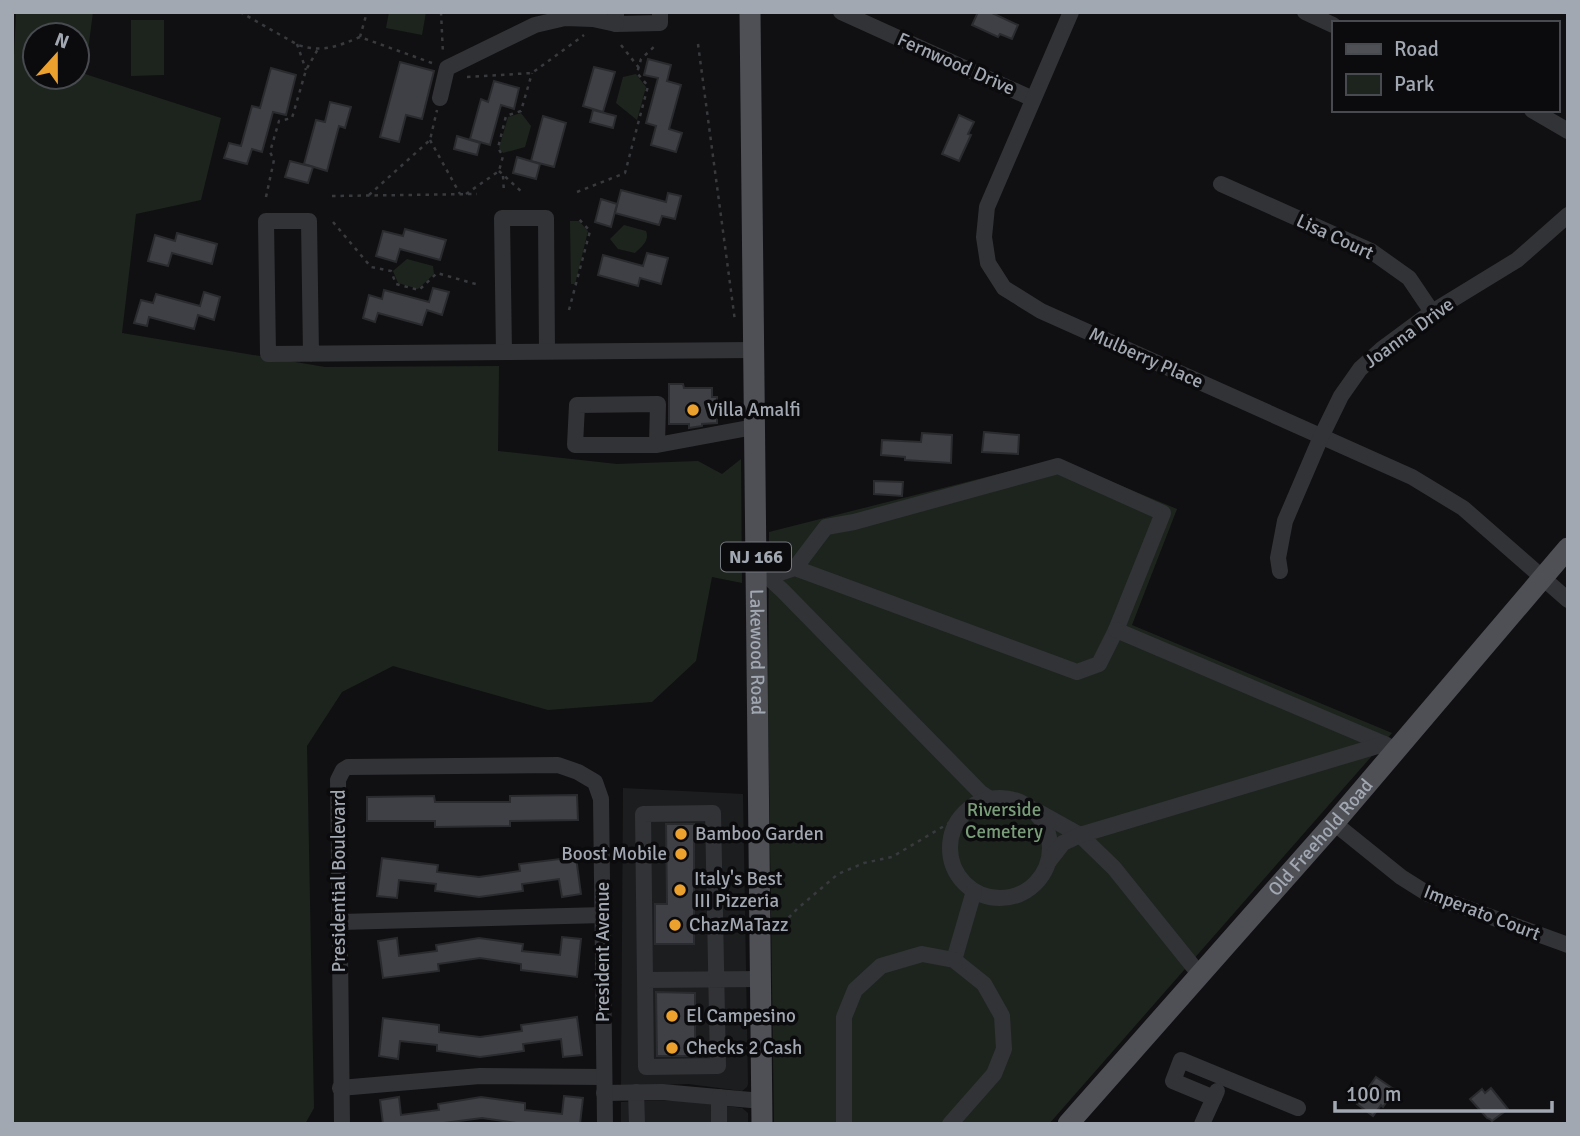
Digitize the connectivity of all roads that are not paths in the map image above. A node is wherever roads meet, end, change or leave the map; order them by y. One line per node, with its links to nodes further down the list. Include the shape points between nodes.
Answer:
1 (660, 12): 6 (street, via 660,23)
2 (750, 12): 15 (main road, Lakewood Road / NJ 166)
3 (1071, 12): 9 (street, Mulberry Place)
4 (1305, 12): 7 (street)
5 (847, 13): 9 (street, Fernwood Drive)
6 (616, 18): 8 (street, via 565,18 535,25 447,68)
7 (1332, 24)
8 (440, 99)
9 (1033, 99): 20 (street, Mulberry Place, via 987,207 984,237 988,262 1003,288 1041,312)
10 (1535, 112): 11 (street)
11 (1568, 131)
12 (1221, 184): 14 (street, Lisa Court, via 1371,251 1409,278)
13 (1568, 215): 14 (street, Joanna Drive, via 1517,260)
14 (1432, 312): 20 (street, Joanna Drive, via 1360,369)
15 (754, 350): 16 (street); 19 (main road, Lakewood Road / NJ 166)
16 (547, 351): 17 (street); 17 (street, via 546,218 502,218)
17 (503, 352): 18 (street)
18 (311, 354): 18 (street, via 268,354 266,221 309,221)
19 (754, 427): 21 (street); 25 (main road, Lakewood Road / NJ 166)
20 (1321, 437): 24 (street, Joanna Drive, via 1285,521); 26 (street, Mulberry Place, via 1412,477 1463,508)
21 (657, 445): 21 (street, via 575,445 576,405 657,404)
22 (1568, 548): 26 (main road, Old Freehold Road)
23 (795, 568): 25 (street); 28 (street, via 1077,672 1099,664); 28 (street, via 826,527 1058,466 1163,513)
24 (1280, 571)
25 (762, 575): 31 (street); 43 (main road, Lakewood Road / NJ 166)
26 (1543, 577): 27 (street, Mulberry Place); 29 (main road, Old Freehold Road)
27 (1568, 600)
28 (1116, 630): 29 (street)
29 (1391, 746): 33 (main road, Old Freehold Road); 34 (street)
30 (595, 782): 37 (street, President Avenue, via 601,799); 38 (street, Presidential Boulevard, via 558,765 348,766 338,779)
31 (990, 799): 32 (street); 36 (street, via 961,816 950,848 957,873)
32 (1023, 804): 34 (street); 35 (street, via 1044,824)
33 (1334, 823): 39 (street, Imperato Court, via 1428,894); 41 (main road, Old Freehold Road)
34 (1080, 835): 35 (street, via 1063,843); 41 (street, via 1114,868)
35 (1049, 861): 36 (street, via 1043,875 1020,894 990,898)
36 (974, 891): 40 (street)
37 (604, 915): 38 (street); 46 (street, President Avenue)
38 (340, 922): 47 (street, Presidential Boulevard)
39 (1568, 945)
40 (954, 960): 58 (street, via 922,954 881,966 855,990 844,1017); 59 (street, via 985,984 1002,1016 1004,1049 994,1073)
41 (1200, 975): 60 (main road, Old Freehold Road)
42 (716, 979): 43 (street); 44 (street); 44 (street, via 718,1066 646,1067); 44 (street, via 713,813 643,814)
43 (760, 979): 51 (main road, Lakewood Road / NJ 166)
44 (646, 980)
45 (1223, 1077): 50 (street); 50 (street, via 1181,1060 1173,1081); 52 (street)
46 (604, 1085): 47 (street, via 480,1076); 48 (street); 54 (street, President Avenue)
47 (340, 1088): 53 (street, Presidential Boulevard)
48 (636, 1092): 49 (street); 55 (street)
49 (719, 1097): 51 (street); 56 (street)
50 (1214, 1098): 61 (street)
51 (762, 1101): 57 (main road, Lakewood Road / NJ 166)
52 (1298, 1108)
53 (342, 1124)
54 (605, 1124)
55 (637, 1124)
56 (719, 1124)
57 (762, 1124)
58 (844, 1124)
59 (950, 1124)
60 (1068, 1124)
61 (1202, 1124)

